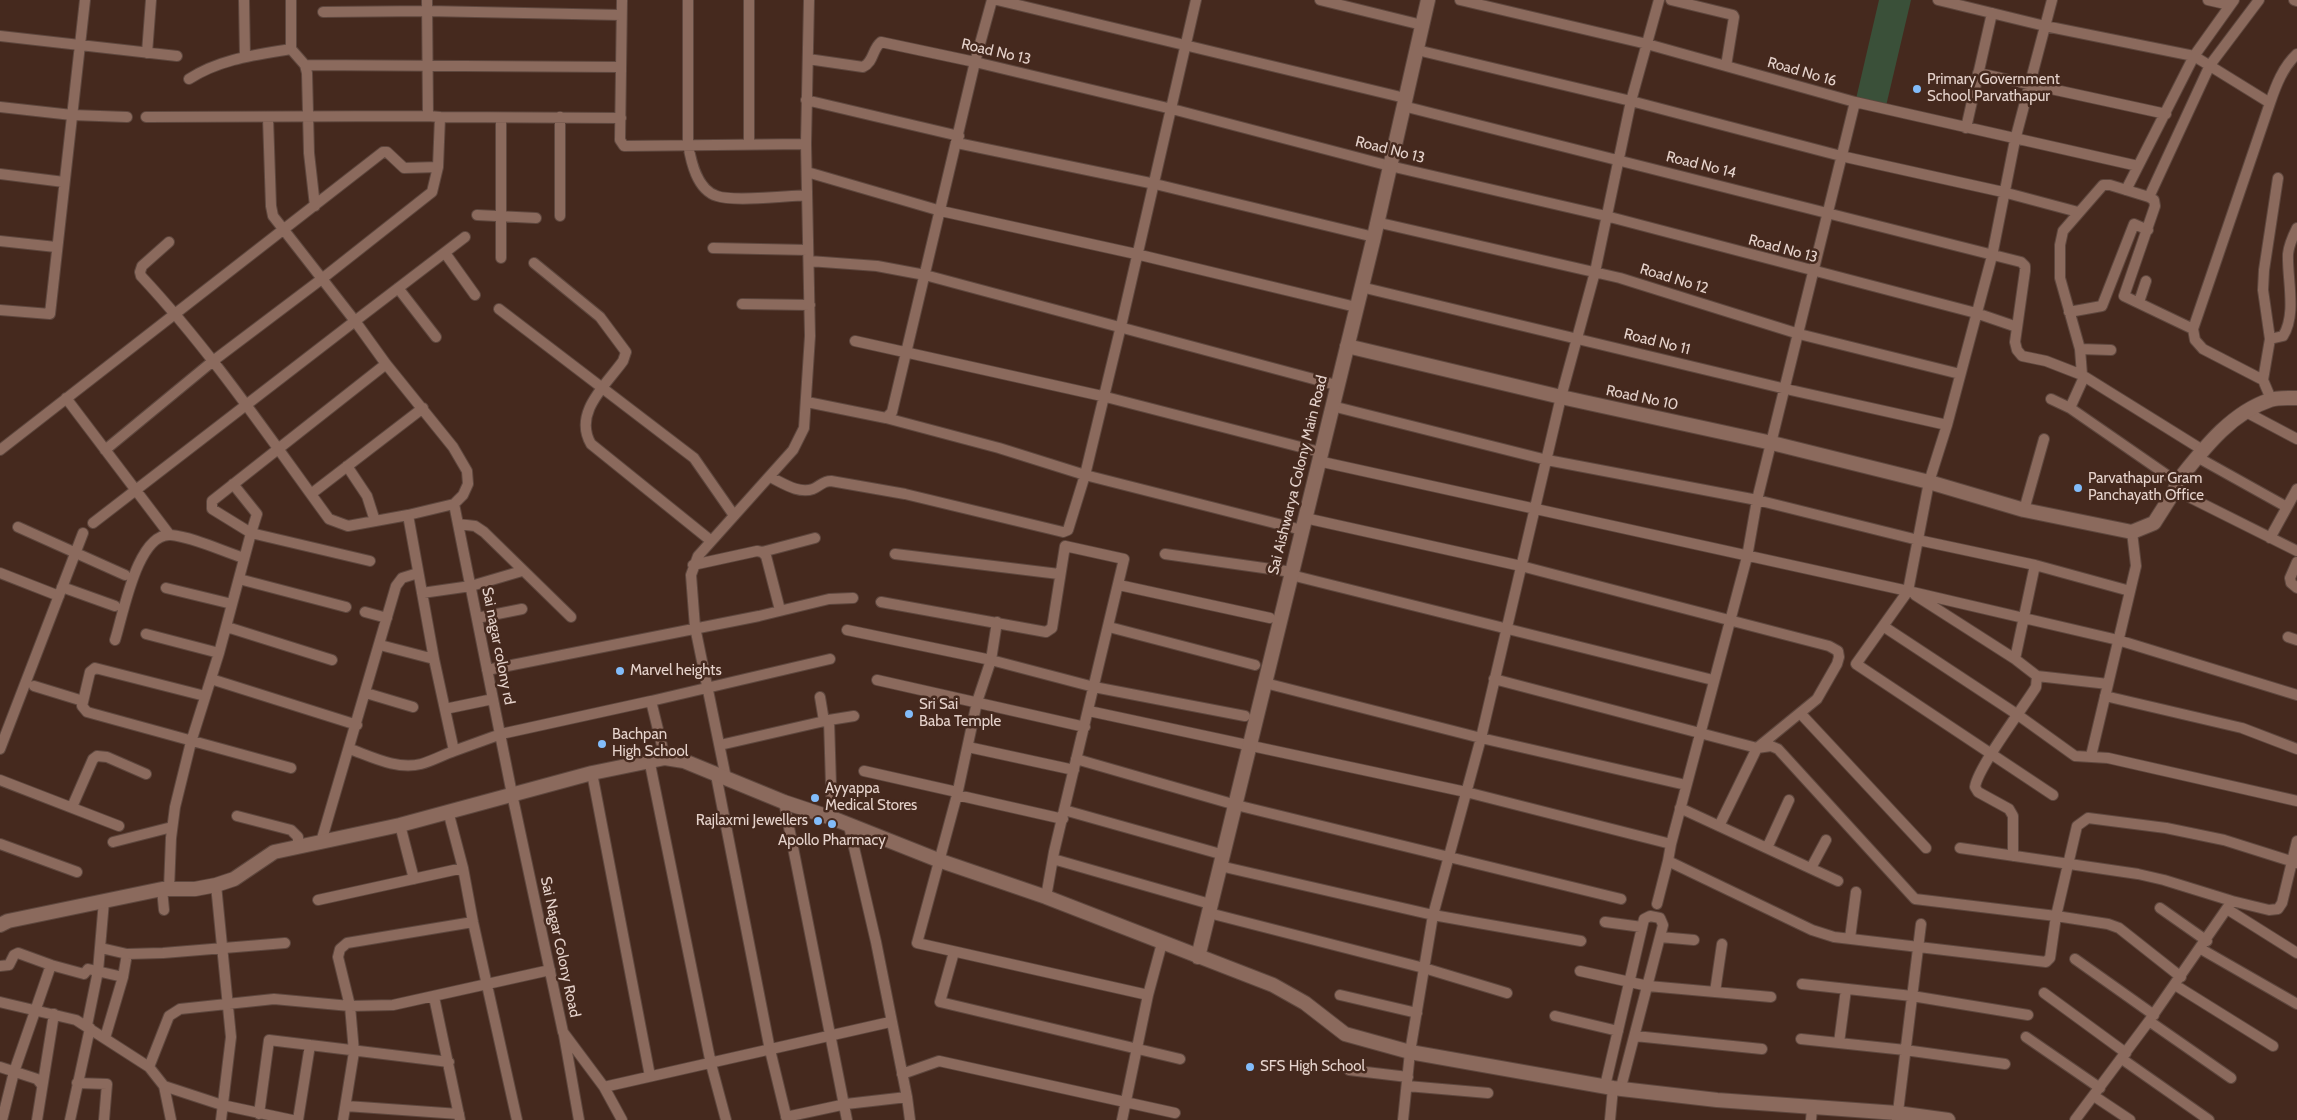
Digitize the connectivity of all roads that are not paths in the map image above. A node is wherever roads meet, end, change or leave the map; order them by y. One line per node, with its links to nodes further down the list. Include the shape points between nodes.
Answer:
1 (85, 0): 31 (street)
2 (151, 0): 35 (street)
3 (244, 0): 39 (street)
4 (291, 0): 33 (street)
5 (428, 0): 24 (street)
6 (622, 0): 26 (street)
7 (688, 0): 71 (street)
8 (749, 0): 72 (street)
9 (809, 0): 40 (street)
10 (992, 0): 41 (street)
11 (997, 0): 32 (street, Road No 14)
12 (1196, 0): 32 (street)
13 (1320, 0): 27 (street)
14 (1428, 0): 27 (street, Sai Aishwarya Colony Main Road)
15 (1460, 0): 30 (street, Road No 16)
16 (1659, 0): 30 (street)
17 (1671, 0): 45 (street, via 1734,17)
18 (1938, 0): 25 (street)
19 (2052, 0): 28 (street)
20 (2208, 0): 22 (street)
21 (2259, 0): 44 (street)
22 (2232, 3): 38 (street)
23 (323, 12): 24 (street)
24 (427, 12): 26 (street); 43 (street)
25 (1992, 14): 28 (street); 47 (street)
26 (621, 15): 46 (street)
27 (1422, 24): 34 (street, Sai Aishwarya Colony Main Road)
28 (2045, 26): 38 (street); 49 (street)
29 (0, 36): 31 (street)
30 (1647, 44): 45 (street, Road No 16); 51 (street)
31 (81, 45): 35 (street); 58 (street)
32 (1185, 46): 52 (street, Road No 14); 56 (street)
33 (291, 49): 39 (street); 42 (street)
34 (1417, 50): 51 (street); 52 (street, Sai Aishwarya Colony Main Road)
35 (147, 53): 37 (street)
36 (2297, 54): 54 (street, via 2279,79)
37 (177, 56)
38 (2194, 56): 44 (street); 57 (street)
39 (245, 57): 48 (street, via 208,67)
40 (808, 59): 41 (street, Road No 13, via 863,67 872,60 877,44 881,42); 50 (street)
41 (975, 62): 56 (street, Road No 13); 69 (street)
42 (305, 65): 43 (street); 59 (street)
43 (428, 65): 46 (street); 60 (street)
44 (2210, 65): 54 (street); 87 (street)
45 (1726, 66): 53 (street, Road No 16)
46 (621, 67): 67 (street)
47 (1978, 73): 49 (street); 68 (street)
48 (189, 79)
49 (2031, 84): 57 (street); 70 (street)
50 (806, 100): 69 (street); 73 (street)
51 (1631, 101): 74 (street); 75 (street)
52 (1404, 102): 75 (street, Road No 14); 76 (street, Sai Aishwarya Colony Main Road)
53 (1855, 102): 68 (street, Road No 16); 74 (street)
54 (2270, 103): 136 (street)
55 (0, 107): 58 (street)
56 (1172, 109): 76 (street, Road No 13); 83 (street)
57 (2166, 114): 77 (street)
58 (72, 115): 61 (street); 82 (street)
59 (308, 116): 60 (street); 65 (street); 88 (street, via 310,177)
60 (428, 116): 63 (street)
61 (126, 117)
62 (146, 117): 65 (street)
63 (440, 117): 66 (street); 78 (street)
64 (560, 117): 66 (street); 67 (street); 94 (street)
65 (268, 118): 100 (street, via 271,206 273,216)
66 (501, 118): 93 (street)
67 (621, 118): 71 (street, via 620,140 624,146)
68 (1966, 128): 70 (street, Road No 16)
69 (958, 140): 83 (street); 89 (street)
70 (2015, 140): 77 (street, Road No 16); 85 (street)
71 (688, 144): 72 (street); 86 (street, via 690,161 697,176 716,196)
72 (749, 144): 73 (street)
73 (806, 144): 79 (street)
74 (1841, 156): 85 (street); 91 (street)
75 (1618, 160): 91 (street, Road No 14); 95 (street)
76 (1390, 166): 95 (street, Road No 13); 97 (street, Sai Aishwarya Colony Main Road)
77 (2138, 166): 84 (street)
78 (438, 167): 88 (street, via 404,168 383,152); 118 (street, via 432,192)
79 (807, 172): 86 (street); 89 (street)
80 (0, 174): 82 (street)
81 (2278, 178): 140 (street, via 2262,290)
82 (64, 182): 105 (street)
83 (1155, 184): 102 (street); 109 (street)
84 (2126, 190): 87 (street); 90 (street, via 2103,185)
85 (2003, 192): 90 (street); 110 (street)
86 (807, 195): 107 (street)
87 (2149, 197): 98 (street, via 2155,206)
88 (315, 206): 100 (street)
89 (941, 212): 109 (street); 116 (street)
90 (2078, 212): 130 (street, via 2063,231 2060,245 2060,278)
91 (1828, 214): 110 (street, Road No 14); 115 (street)
92 (477, 215): 93 (street)
93 (501, 216): 96 (street); 111 (street)
94 (560, 216)
95 (1606, 216): 114 (street); 115 (street, Road No 13)
96 (536, 218)
97 (1376, 222): 102 (street, Sai Aishwarya Colony Main Road); 114 (street, Road No 12)
98 (2148, 230): 123 (street, via 2124,296); 130 (street, via 2134,224 2102,306)
99 (2297, 230): 117 (street, via 2288,254)
100 (284, 231): 118 (street); 131 (street)
101 (465, 237): 108 (street)
102 (1374, 237): 120 (street, Sai Aishwarya Colony Main Road)
103 (0, 240): 105 (street)
104 (169, 242): 131 (street, via 142,266 140,272)
105 (56, 247): 129 (street, via 50,314)
106 (713, 248): 107 (street)
107 (808, 250): 112 (street)
108 (445, 253): 121 (street); 122 (street)
109 (1136, 254): 127 (street); 134 (street)
110 (1992, 256): 132 (street); 135 (street, Road No 14, via 2022,262 2025,266)
111 (500, 258)
112 (809, 262): 116 (street, via 877,266); 126 (street)
113 (534, 264): 152 (street, via 600,317 624,347 623,361)
114 (1595, 272): 137 (street, Road No 12); 139 (street)
115 (1813, 272): 132 (street, Road No 13); 137 (street)
116 (925, 275): 134 (street); 145 (street)
117 (2293, 277): 125 (street)
118 (323, 278): 133 (street); 146 (street)
119 (2146, 281): 123 (street)
120 (1361, 287): 127 (street, Sai Aishwarya Colony Main Road); 139 (street, Road No 11)
121 (398, 288): 133 (street); 138 (street)
122 (475, 295)
123 (2139, 302): 136 (street)
124 (742, 304): 126 (street)
125 (2293, 304): 140 (street, via 2283,336)
126 (810, 305): 160 (street)
127 (1356, 307): 142 (street, Sai Aishwarya Colony Main Road)
128 (498, 309): 152 (street)
129 (0, 310)
130 (2068, 312): 143 (street)
131 (176, 314): 146 (street); 156 (street)
132 (1976, 314): 135 (street, Road No 13); 148 (street)
133 (355, 321): 147 (street); 161 (street)
134 (1121, 326): 151 (street); 154 (street)
135 (2017, 327): 149 (street, via 2015,342 2022,356 2046,361)
136 (2192, 328): 150 (street, via 2202,349)
137 (1799, 334): 148 (street, Road No 12); 153 (street)
138 (436, 336)
139 (1576, 338): 153 (street, Road No 11); 155 (street)
140 (2270, 339): 150 (street)
141 (855, 341): 145 (street)
142 (1347, 346): 151 (street, Sai Aishwarya Colony Main Road); 155 (street, Road No 10)
143 (2080, 349): 144 (street); 149 (street)
144 (2111, 350)
145 (906, 352): 154 (street); 166 (street, via 892,412)
146 (213, 361): 161 (street); 173 (street)
147 (386, 364): 163 (street); 171 (street)
148 (1960, 374): 167 (street)
149 (2083, 376): 164 (street); 174 (street)
150 (2263, 380): 159 (street)
151 (1336, 385): 162 (street, Sai Aishwarya Colony Main Road)
152 (603, 388): 191 (street, via 694,458); 204 (street, via 587,411 584,422 585,434 591,444)
153 (1786, 389): 167 (street, Road No 11); 170 (street)
154 (1102, 396): 175 (street); 178 (street)
155 (1561, 397): 170 (street, Road No 10); 176 (street)
156 (66, 398): 172 (street); 173 (street)
157 (2297, 398): 159 (street)
158 (2051, 399): 164 (street)
159 (2270, 399): 165 (street)
160 (807, 402): 166 (street); 179 (street, via 804,428 793,450)
161 (245, 404): 171 (street); 184 (street)
162 (1332, 406): 175 (street, Sai Aishwarya Colony Main Road); 176 (street)
163 (423, 408): 177 (street); 187 (street, via 454,447 467,471 468,484)
164 (2070, 408): 182 (street)
165 (2246, 412): 169 (street); 174 (street)
166 (886, 418): 178 (street)
167 (1947, 425): 180 (street)
168 (2044, 439): 190 (street)
169 (2297, 439)
170 (1772, 443): 180 (street, Road No 10); 186 (street)
171 (278, 448): 181 (street); 185 (street)
172 (0, 450)
173 (105, 450): 184 (street)
174 (2199, 453): 182 (street); 188 (street)
175 (1319, 457): 189 (street); 196 (street, Sai Aishwarya Colony Main Road)
176 (1547, 460): 186 (street); 189 (street)
177 (347, 466): 185 (street); 193 (street, via 367,496)
178 (1085, 474): 179 (street, via 1070,526 1063,532 905,494 831,481 805,490 795,489); 196 (street)
179 (770, 477): 191 (street)
180 (1929, 482): 190 (street, Road No 10); 205 (street)
181 (233, 484): 200 (street, via 257,514); 200 (street, via 212,501 212,509)
182 (2176, 486): 198 (street, via 2154,523); 203 (street)
183 (2297, 488): 188 (street)
184 (135, 490): 194 (street); 201 (street)
185 (311, 494): 193 (street, via 329,519 338,524 348,526)
186 (1758, 500): 205 (street); 211 (street)
187 (454, 504): 192 (street); 195 (street, Sai nagar colony rd)
188 (2285, 506): 203 (street)
189 (1534, 508): 211 (street); 217 (street)
190 (2024, 510): 198 (street, Road No 10)
191 (733, 514): 204 (street)
192 (408, 515): 193 (street); 220 (street)
193 (375, 521)
194 (93, 524)
195 (458, 524): 218 (street, via 475,526 484,532); 226 (street, Sai nagar colony rd)
196 (1303, 524): 217 (street); 223 (street, Sai Aishwarya Colony Main Road)
197 (18, 527): 207 (street)
198 (2132, 532): 231 (street, via 2136,566)
199 (83, 533): 207 (street)
200 (251, 533): 212 (street); 213 (street)
201 (169, 534): 212 (street); 255 (street, via 152,542 140,560)
202 (815, 538): 208 (street)
203 (2270, 538): 206 (street)
204 (710, 540): 215 (street)
205 (1918, 540): 216 (street); 230 (street)
206 (2297, 551)
207 (75, 552): 221 (street); 229 (street)
208 (762, 552): 215 (street); 239 (street, via 766,556)
209 (896, 554): 222 (street)
210 (1165, 554): 223 (street)
211 (1747, 557): 230 (street); 247 (street)
212 (244, 558): 224 (street)
213 (370, 560)
214 (2297, 562): 228 (street, via 2290,578)
215 (693, 565): 252 (street, via 690,588)
216 (2035, 565): 231 (street); 245 (street)
217 (1521, 566): 247 (street); 251 (street)
218 (522, 571): 226 (street); 241 (street)
219 (0, 573): 229 (street)
220 (418, 573): 232 (street); 242 (street, via 398,581)
221 (125, 574)
222 (1059, 574): 225 (street, via 1064,546 1124,559); 246 (street, via 1050,632)
223 (1291, 574): 251 (street); 271 (street, Sai Aishwarya Colony Main Road)
224 (239, 579): 235 (street); 237 (street)
225 (1119, 585): 244 (street); 250 (street)
226 (471, 586): 232 (street); 243 (street, Sai nagar colony rd)
227 (166, 588): 235 (street)
228 (2297, 588)
229 (61, 591): 236 (street); 303 (street)
230 (1908, 591): 245 (street); 248 (street); 260 (street)
231 (2130, 591): 256 (street)
232 (422, 593): 262 (street)
233 (854, 598): 239 (street, via 829,599)
234 (881, 602): 246 (street)
235 (232, 604): 249 (street)
236 (115, 606)
237 (346, 607)
238 (522, 609): 243 (street)
239 (780, 610): 252 (street)
240 (366, 612): 242 (street)
241 (571, 617)
242 (387, 618): 257 (street)
243 (477, 618): 265 (street, Sai nagar colony rd)
244 (1270, 618)
245 (2023, 618): 256 (street); 260 (street)
246 (997, 622): 263 (street)
247 (1730, 622): 270 (street); 288 (street, via 1838,651 1837,664 1817,698)
248 (1883, 626): 289 (street); 307 (street, via 1856,664)
249 (226, 627): 258 (street); 261 (street)
250 (1109, 627): 264 (street); 274 (street)
251 (1506, 627): 268 (street); 270 (street)
252 (695, 628): 265 (street); 275 (street)
253 (847, 630): 263 (street)
254 (146, 634): 258 (street)
255 (116, 640)
256 (2118, 640): 272 (street); 277 (street)
257 (380, 645): 262 (street); 276 (street)
258 (219, 652): 267 (street)
259 (830, 659): 275 (street)
260 (2015, 659): 266 (street)
261 (332, 660)
262 (434, 660): 286 (street)
263 (991, 660): 274 (street); 284 (street)
264 (1255, 665)
265 (487, 670): 281 (street, Sai nagar colony rd)
266 (2037, 676): 272 (street); 289 (street, via 2036,687)
267 (211, 679): 278 (street); 293 (street)
268 (1494, 679): 295 (street); 297 (street)
269 (876, 680): 284 (street)
270 (1712, 680): 295 (street)
271 (1265, 683): 297 (street); 301 (street, Sai Aishwarya Colony Main Road)
272 (2108, 684): 279 (street)
273 (34, 686): 282 (street)
274 (1094, 687): 287 (street); 291 (street)
275 (708, 688): 283 (street); 299 (street)
276 (366, 693): 285 (street); 293 (street)
277 (2297, 695)
278 (205, 696): 282 (street, via 95,668 90,672); 298 (street)
279 (2105, 696): 305 (street, via 2242,728); 308 (street)
280 (820, 697): 292 (street)
281 (493, 699): 286 (street); 296 (street, Sai nagar colony rd)
282 (83, 701): 298 (street, via 82,706 87,712)
283 (651, 701): 296 (street); 309 (street)
284 (977, 702): 294 (street); 300 (street)
285 (413, 707)
286 (445, 709): 306 (street)
287 (1089, 711): 294 (street); 301 (street)
288 (1801, 714): 302 (street); 347 (street)
289 (2018, 715): 307 (street); 308 (street, via 2075,756)
290 (854, 716): 292 (street)
291 (1245, 716)
292 (827, 720): 299 (street); 333 (street)
293 (357, 725): 304 (street)
294 (1084, 728): 311 (street)
295 (1700, 733): 302 (street); 319 (street)
296 (501, 734): 306 (street); 322 (street, Sai nagar colony rd)
297 (1481, 738): 319 (street); 320 (street)
298 (191, 742): 312 (street); 338 (street)
299 (720, 746): 317 (street)
300 (968, 746): 313 (street); 321 (street)
301 (1251, 746): 320 (street); 327 (street, Sai Aishwarya Colony Main Road)
302 (1757, 748): 337 (street); 375 (street, via 1771,746 1778,749 1915,899)
303 (0, 749)
304 (350, 749): 306 (street, via 391,764 407,766 422,764); 342 (street)
305 (2297, 749)
306 (454, 751)
307 (1991, 755): 323 (street); 350 (street, via 1975,787 2013,816)
308 (2091, 756): 325 (street)
309 (664, 758): 310 (street); 317 (street, via 684,761)
310 (649, 759): 315 (street); 449 (street)
311 (1076, 759): 313 (street); 327 (street)
312 (291, 768)
313 (1074, 770): 331 (street)
314 (864, 771): 321 (street)
315 (592, 773): 322 (street); 458 (street)
316 (146, 774): 328 (street, via 107,757 97,756)
317 (721, 777): 326 (street); 442 (street)
318 (0, 780): 328 (street)
319 (1686, 785): 329 (street)
320 (1466, 792): 344 (street); 349 (street)
321 (957, 793): 331 (street); 352 (street)
322 (512, 794): 330 (street); 400 (street, Sai Nagar Colony Road)
323 (2053, 795)
324 (1789, 800): 346 (street)
325 (2297, 801)
326 (784, 802): 333 (street); 432 (street)
327 (1236, 805): 349 (street); 353 (street, Sai Aishwarya Colony Main Road)
328 (72, 807): 335 (street)
329 (1680, 808): 337 (street); 344 (street)
330 (448, 811): 334 (street); 357 (street)
331 (1064, 815): 351 (street); 353 (street)
332 (237, 816): 345 (street, via 292,830 298,838)
333 (832, 818): 336 (street)
334 (400, 825): 342 (street); 360 (street)
335 (120, 826)
336 (849, 826): 352 (street); 428 (street, via 876,942)
337 (1719, 826): 346 (street)
338 (172, 827): 341 (street); 363 (street)
339 (1826, 840): 358 (street)
340 (2297, 841): 355 (street)
341 (113, 842)
342 (321, 842): 345 (street)
343 (0, 844): 359 (street)
344 (1671, 844): 354 (street)
345 (298, 847): 362 (street, via 274,852 234,879)
346 (1767, 848): 358 (street)
347 (1926, 848)
348 (1960, 848): 350 (street)
349 (1449, 856): 366 (street); 374 (street)
350 (2013, 856): 356 (street)
351 (1053, 859): 365 (street); 371 (street)
352 (938, 860): 365 (street); 392 (street, via 917,943)
353 (1222, 861): 371 (street, Sai Aishwarya Colony Main Road); 374 (street)
354 (1668, 862): 369 (street); 382 (street, via 1812,930)
355 (2295, 862): 356 (street, via 2224,840 2088,818 2077,826); 370 (street, via 2278,909)
356 (2067, 864): 370 (street, via 2164,880); 375 (street)
357 (463, 868): 360 (street); 377 (street)
358 (1811, 868): 361 (street)
359 (77, 872)
360 (414, 879): 367 (street)
361 (1838, 880)
362 (216, 884): 363 (street, via 195,889); 391 (street)
363 (166, 889): 368 (street); 373 (street)
364 (1856, 892): 382 (street)
365 (1046, 897): 386 (street)
366 (1621, 899)
367 (318, 900)
368 (104, 902): 376 (street); 390 (street)
369 (1657, 904)
370 (2229, 905): 388 (street); 393 (street)
371 (1210, 908): 395 (street, Sai Aishwarya Colony Main Road); 399 (street)
372 (2160, 908): 388 (street)
373 (164, 910)
374 (1434, 915): 384 (street); 399 (street)
375 (2056, 916): 389 (street, via 2050,958 2046,962); 405 (street, via 2119,928)
376 (3, 920)
377 (473, 922): 407 (street); 421 (street, via 347,943 340,948 338,957)
378 (1605, 922): 380 (street)
379 (1921, 924): 389 (street)
380 (1642, 927): 381 (street, via 1646,917 1660,918 1663,925); 404 (street)
381 (1660, 937): 383 (street); 408 (street)
382 (1850, 938): 389 (street)
383 (1694, 940)
384 (1581, 941)
385 (284, 943): 391 (street)
386 (1162, 943): 395 (street); 413 (street)
387 (1722, 944): 410 (street)
388 (2204, 945): 405 (street); 419 (street)
389 (1918, 946): 415 (street)
390 (101, 948): 394 (street); 401 (street)
391 (220, 948): 394 (street); 420 (street)
392 (954, 952): 413 (street); 440 (street, via 940,1002)
393 (2297, 953)
394 (127, 954): 403 (street)
395 (1198, 957): 445 (street, via 1274,985 1305,1003 1345,1034)
396 (2076, 959): 427 (street)
397 (51, 965): 398 (street, via 18,953 9,965); 401 (street, via 84,974 88,969); 422 (street)
398 (0, 966)
399 (1424, 968): 411 (street); 423 (street)
400 (550, 970): 407 (street); 431 (street, Sai Nagar Colony Road)
401 (98, 971): 403 (street); 429 (street)
402 (1580, 972): 404 (street)
403 (123, 977): 435 (street)
404 (1629, 981): 408 (street); 430 (street)
405 (2178, 981): 427 (street); 439 (street)
406 (1802, 984): 409 (street)
407 (487, 985): 416 (street); 489 (street)
408 (1648, 986): 410 (street); 433 (street)
409 (1846, 989): 415 (street); 437 (street)
410 (1715, 992): 417 (street)
411 (1507, 993)
412 (2044, 993): 446 (street)
413 (1148, 995): 440 (street)
414 (1340, 995): 423 (street)
415 (1912, 996): 425 (street); 443 (street)
416 (434, 997): 421 (street, via 393,1005); 448 (street)
417 (1771, 998)
418 (0, 1002): 422 (street)
419 (2297, 1004)
420 (227, 1005): 421 (street, via 274,999); 452 (street, via 172,1012); 471 (street, via 231,1037)
421 (350, 1006): 444 (street)
422 (36, 1011): 424 (street); 456 (street)
423 (1417, 1013): 445 (street)
424 (54, 1014): 429 (street); 462 (street)
425 (2028, 1015)
426 (1555, 1016): 430 (street)
427 (2152, 1018): 446 (street); 459 (street)
428 (890, 1022): 432 (street); 457 (street)
429 (88, 1026): 435 (street); 461 (street)
430 (1618, 1031): 453 (street)
431 (563, 1032): 464 (street, Sai Nagar Colony Road); 490 (street)
432 (830, 1036): 442 (street); 470 (street)
433 (1635, 1036): 441 (street); 455 (street)
434 (2026, 1037): 466 (street)
435 (105, 1038): 452 (street)
436 (1801, 1039): 437 (street)
437 (1839, 1043): 443 (street)
438 (310, 1046): 444 (street); 475 (street, via 269,1040); 487 (street)
439 (2273, 1046)
440 (1136, 1049): 447 (street); 469 (street)
441 (1762, 1049)
442 (770, 1050): 449 (street); 479 (street)
443 (1905, 1050): 450 (street); 478 (street)
444 (354, 1052): 448 (street); 472 (street)
445 (1410, 1052): 460 (street); 465 (street)
446 (2124, 1056): 466 (street); 501 (street)
447 (1180, 1059)
448 (448, 1062): 477 (street)
449 (711, 1064): 458 (street); 492 (street)
450 (2004, 1064)
451 (0, 1067): 456 (street)
452 (149, 1067): 463 (street)
453 (1610, 1067): 455 (street); 465 (street)
454 (1349, 1070): 460 (street)
455 (1626, 1070): 465 (street)
456 (14, 1072): 462 (street, via 37,1079); 473 (street)
457 (902, 1074): 468 (street); 469 (street, via 939,1062)
458 (650, 1076): 464 (street)
459 (2231, 1078)
460 (1407, 1081): 467 (street); 496 (street)
461 (77, 1083): 482 (street); 483 (street, via 107,1084)
462 (41, 1084): 481 (street)
463 (164, 1086): 471 (street); 484 (street)
464 (604, 1087): 491 (street, Sai Nagar Colony Road)
465 (1613, 1087): 476 (street); 497 (street)
466 (2097, 1092): 499 (street); 500 (street)
467 (1488, 1093)
468 (907, 1097): 470 (street); 494 (street)
469 (1125, 1103): 474 (street); 495 (street)
470 (846, 1104): 479 (street); 493 (street)
471 (222, 1105): 475 (street); 485 (street)
472 (346, 1106): 477 (street); 488 (street)
473 (2, 1108): 480 (street)
474 (1175, 1113)
475 (259, 1114): 486 (street)
476 (1811, 1114): 478 (street)
477 (460, 1117)
478 (1897, 1117): 498 (street)
479 (786, 1118)
480 (2, 1120)
481 (37, 1120)
482 (70, 1120)
483 (104, 1120)
484 (171, 1120)
485 (220, 1120)
486 (292, 1120)
487 (298, 1120)
488 (343, 1120)
489 (518, 1120)
490 (580, 1120)
491 (622, 1120)
492 (726, 1120)
493 (847, 1120)
494 (910, 1120)
495 (1122, 1120)
496 (1403, 1120)
497 (1610, 1120)
498 (1948, 1120)
499 (2075, 1120)
500 (2130, 1120)
501 (2209, 1120)

